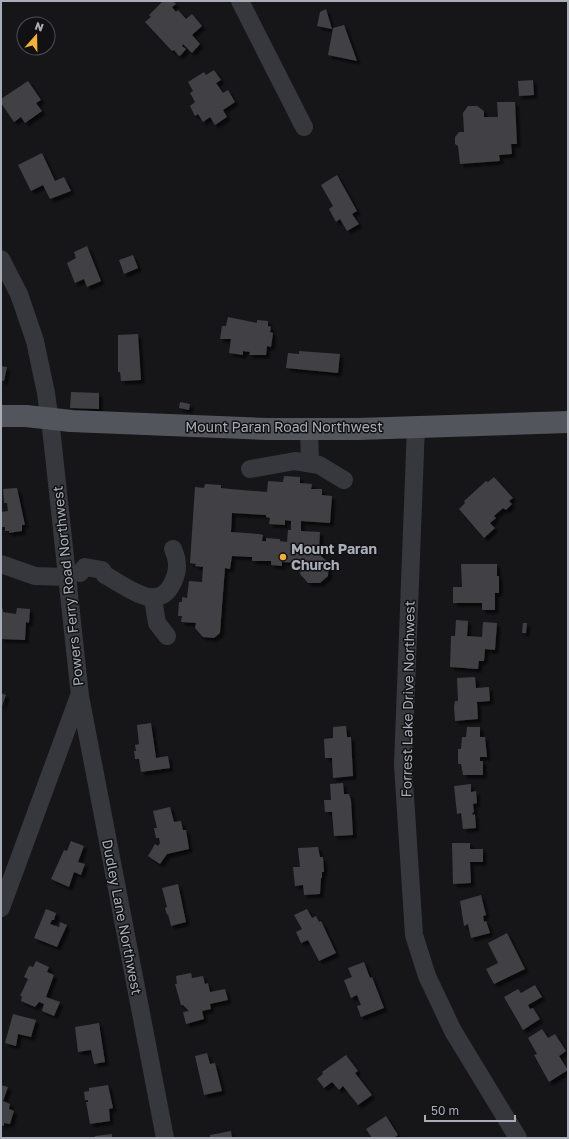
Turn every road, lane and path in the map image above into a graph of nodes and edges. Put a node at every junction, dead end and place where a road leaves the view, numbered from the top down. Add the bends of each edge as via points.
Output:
1 (240, 1) edge
2 (304, 127) dead end
3 (1, 259) edge
4 (1, 416) edge
5 (49, 419) junction
6 (568, 422) edge
7 (416, 426) junction
8 (309, 429) junction
9 (310, 463) junction
10 (250, 469) dead end
11 (344, 480) dead end
12 (173, 549) dead end
13 (1, 564) edge
14 (71, 574) junction
15 (154, 599) junction
16 (167, 636) dead end
17 (80, 696) junction
18 (1, 908) edge
19 (165, 1138) edge
20 (518, 1138) edge

1 - 2 street
3 - 5 street, Powers Ferry Road Northwest via 19,294 35,340
4 - 5 main road, Mount Paran Road Northwest
5 - 8 main road, Mount Paran Road Northwest via 176,426
5 - 14 street, Powers Ferry Road Northwest
6 - 7 main road, Mount Paran Road Northwest
7 - 8 main road, Mount Paran Road Northwest
7 - 20 street, Forrest Lake Drive Northwest via 403,765 414,935 426,976 453,1031
8 - 9 street
9 - 10 street via 295,462
9 - 11 street via 319,465
12 - 15 street via 178,567 176,576 166,593
13 - 14 street via 35,576
14 - 15 street via 85,567 102,570 104,575 143,596
14 - 17 street, Powers Ferry Road Northwest
15 - 16 street via 157,623
17 - 18 street, Powers Ferry Road Northwest
17 - 19 street, Dudley Lane Northwest

